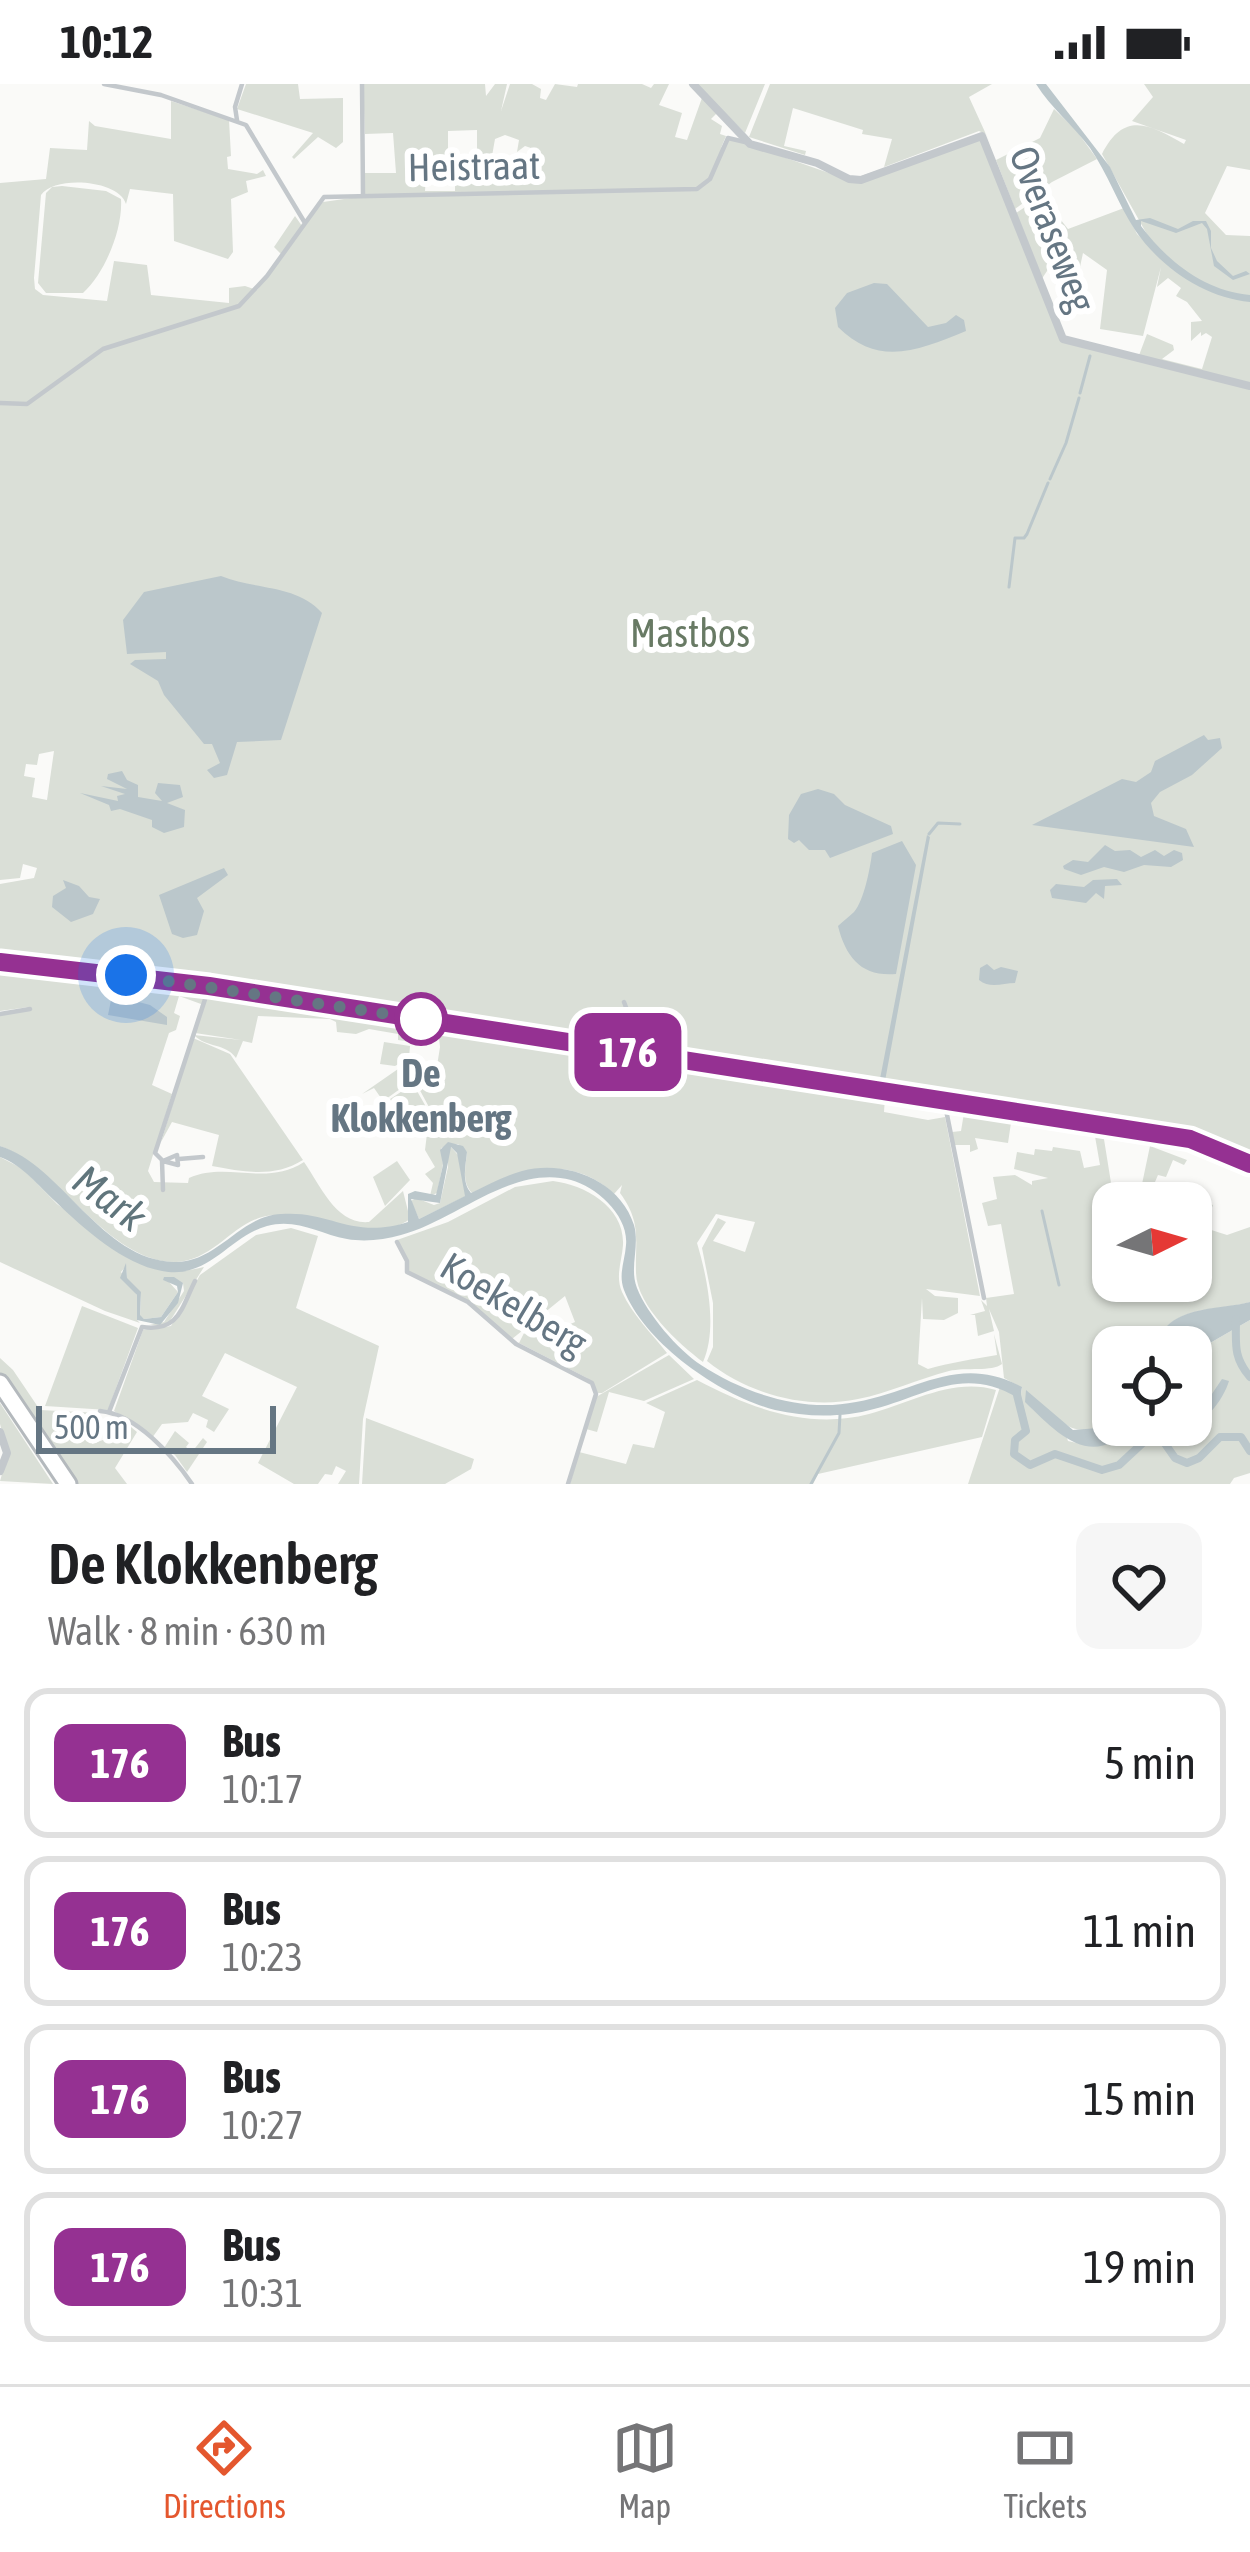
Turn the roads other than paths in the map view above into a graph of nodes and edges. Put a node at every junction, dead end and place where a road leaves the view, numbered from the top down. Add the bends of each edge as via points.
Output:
1 (104, 84) edge
2 (160, 84) edge
3 (242, 84) edge
4 (362, 84) edge
5 (693, 84) edge
6 (161, 95) junction
7 (237, 120) junction
8 (751, 144) junction
9 (363, 194) junction
10 (305, 223) junction
11 (1250, 386) edge
12 (0, 403) edge
13 (0, 962) edge
14 (209, 986) junction
15 (624, 1002) dead end
16 (30, 1009) dead end
17 (0, 1014) edge
18 (643, 1054) junction
19 (944, 1100) junction
20 (203, 1157) dead end
21 (162, 1161) junction
22 (1250, 1163) edge
23 (163, 1190) dead end
24 (397, 1242) dead end
25 (195, 1281) dead end
26 (984, 1298) dead end
27 (0, 1383) edge
28 (0, 1400) edge
29 (100, 1411) dead end
30 (110, 1412) junction
31 (0, 1432) edge
32 (0, 1472) edge
33 (57, 1484) edge
34 (68, 1484) edge
35 (192, 1484) edge
36 (568, 1484) edge

1 - 6 street
2 - 6 street
3 - 7 street
4 - 9 street
5 - 8 street, Overaseweg
6 - 7 street
7 - 10 street
8 - 9 street, Heistraat via 728,137 710,179 697,189
8 - 11 street, Overaseweg via 856,181 980,135 1064,339
9 - 10 street, Heistraat via 321,198
10 - 12 street via 238,306 111,345 34,400
13 - 14 street
14 - 18 street
14 - 21 street via 154,1153
15 - 18 street
16 - 17 street
18 - 19 street
19 - 22 street via 1190,1139
19 - 26 street
20 - 21 street
21 - 23 street
24 - 36 street, Koekelberg via 407,1272 592,1383 596,1394
25 - 30 street via 172,1323 142,1327
27 - 34 highway
28 - 33 highway
29 - 30 street
30 - 35 street via 171,1455
31 - 32 street via 7,1453

